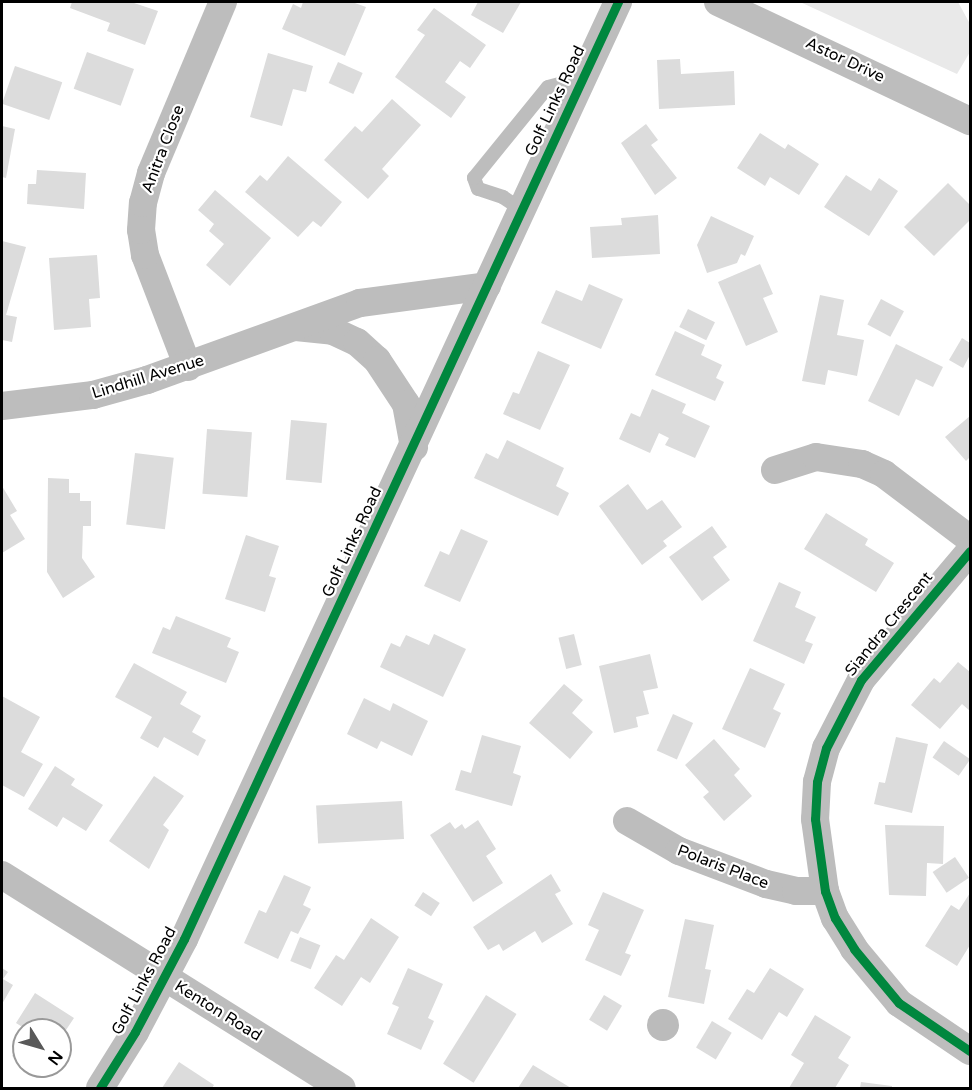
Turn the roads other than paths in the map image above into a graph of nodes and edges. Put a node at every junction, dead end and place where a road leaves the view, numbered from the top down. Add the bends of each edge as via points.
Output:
1 (223, 2) edge
2 (618, 2) edge
3 (718, 2) edge
4 (582, 78) junction
5 (970, 121) edge
6 (522, 210) junction
7 (487, 286) junction
8 (288, 326) junction
9 (189, 367) junction
10 (2, 406) edge
11 (414, 447) junction
12 (775, 470) dead end
13 (970, 539) edge
14 (970, 551) edge
15 (627, 821) dead end
16 (2, 875) edge
17 (825, 891) junction
18 (165, 978) junction
19 (970, 1051) edge
20 (100, 1089) edge
21 (342, 1089) edge

1 - 9 street, Anitra Close via 151,173 142,212 145,255
2 - 4 street, Golf Links Road
3 - 5 street, Astor Drive
4 - 6 street, Golf Links Road
4 - 6 lane, Golf Links Road via 548,87 474,178 478,189 504,197
6 - 7 street, Golf Links Road
7 - 8 street, Lindhill Avenue via 360,303
7 - 11 street, Golf Links Road
8 - 9 street, Lindhill Avenue
8 - 11 street, Lindhill Avenue via 333,331 357,342 377,360 406,404
9 - 10 street, Lindhill Avenue via 93,395
11 - 18 street, Golf Links Road
12 - 13 street via 816,458 862,464 884,474
14 - 17 street, Siandra Crescent via 861,680 826,748 815,819
15 - 17 street, Polaris Place via 679,851 766,884 796,891
16 - 18 street, Kenton Road
17 - 19 street, Siandra Crescent via 835,918 875,978 926,1024
18 - 20 street, Golf Links Road
18 - 21 street, Kenton Road

